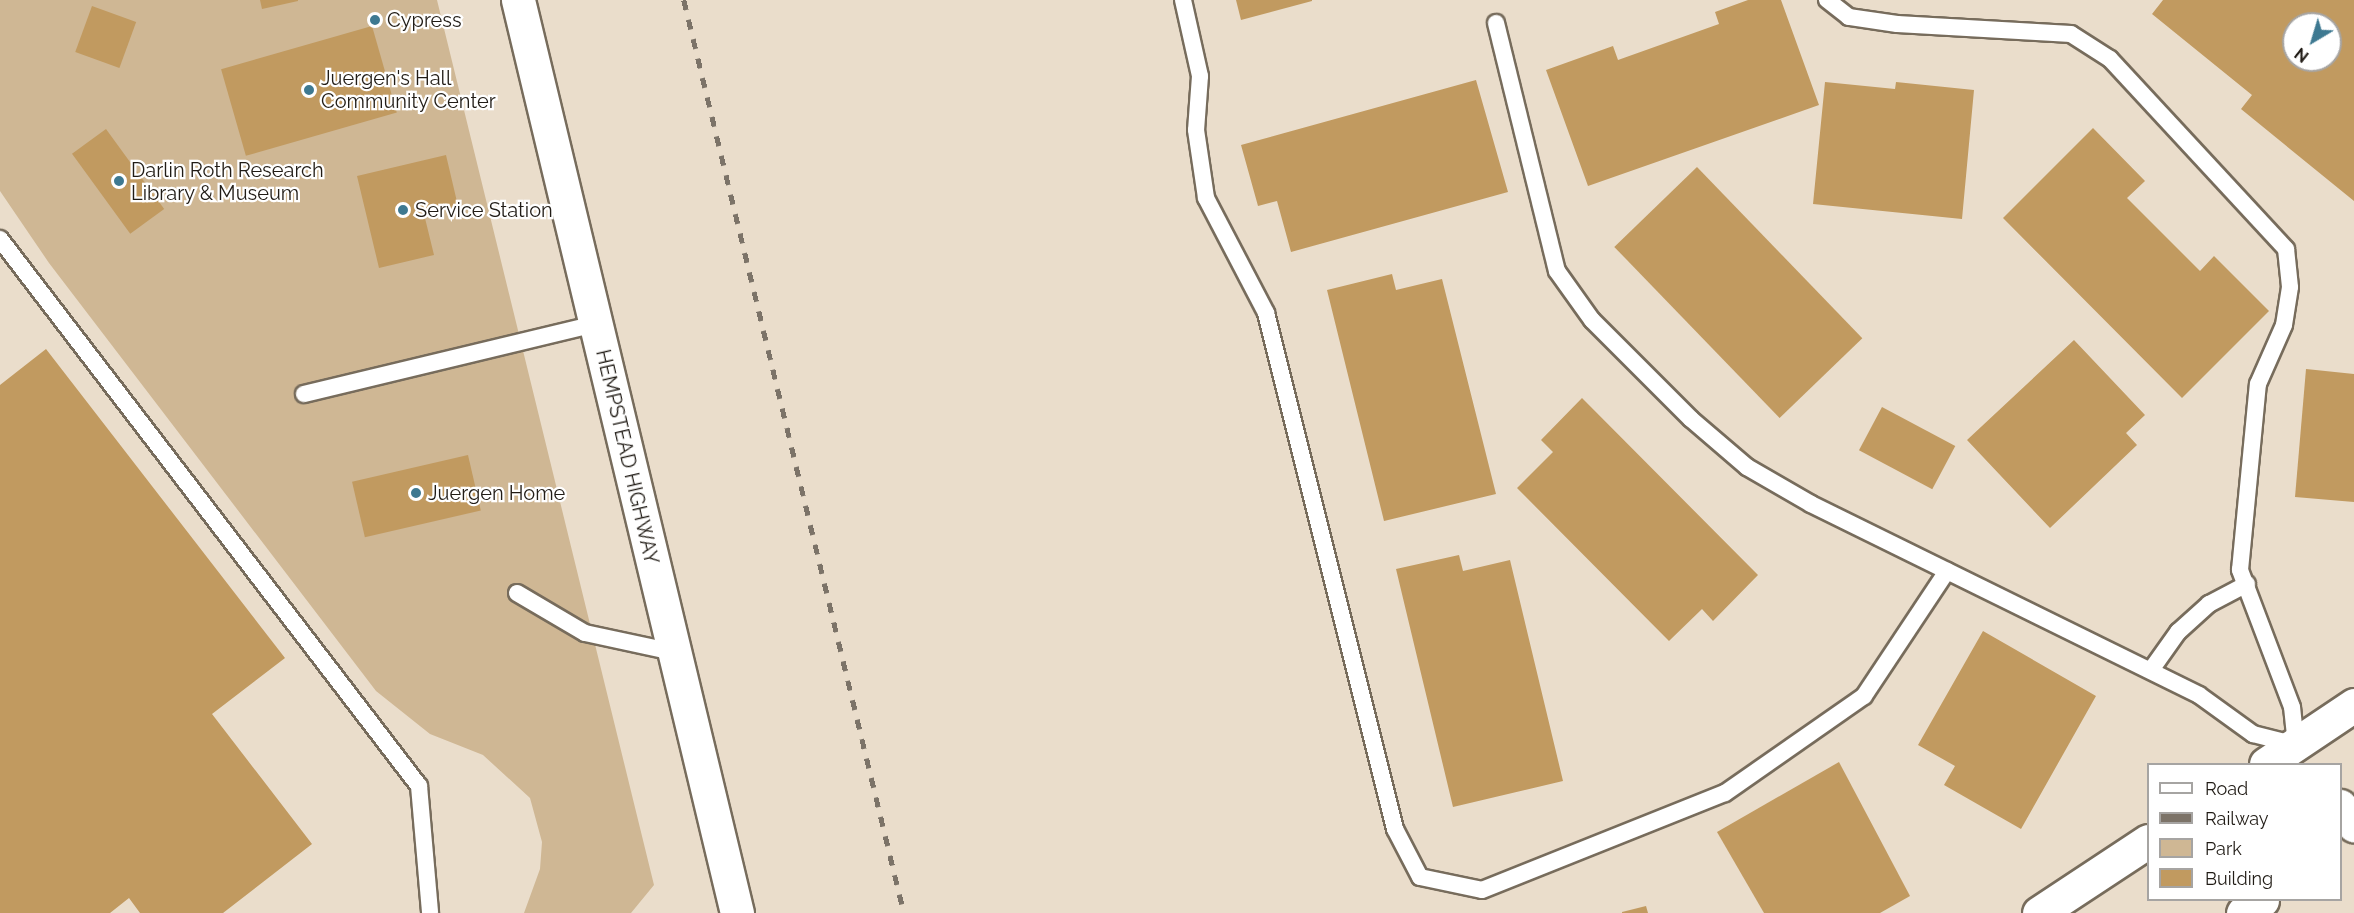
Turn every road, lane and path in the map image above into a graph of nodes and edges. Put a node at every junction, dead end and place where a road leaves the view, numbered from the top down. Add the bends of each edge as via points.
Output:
1 (518, 0) edge
2 (1183, 0) edge
3 (1827, 0) edge
4 (1496, 23) dead end
5 (0, 239) edge
6 (595, 324) junction
7 (304, 394) dead end
8 (1947, 571) junction
9 (2247, 584) junction
10 (517, 593) dead end
11 (674, 652) junction
12 (2151, 670) junction
13 (2354, 705) edge
14 (2303, 755) edge
15 (2273, 763) edge
16 (2342, 809) edge
17 (2354, 825) edge
18 (2147, 842) edge
19 (2261, 901) edge
20 (430, 913) edge
21 (737, 913) edge
22 (2039, 913) edge
23 (2243, 913) edge

1 - 6 street, HEMPSTEAD HIGHWAY
2 - 8 lane via 1200,76 1196,130 1206,198 1266,313 1395,829 1420,876 1482,890 1725,793 1864,696
3 - 9 lane via 1849,17 1897,24 2071,34 2110,59 2286,249 2290,287 2284,325 2258,384 2240,570
4 - 8 lane via 1557,271 1592,320 1691,419 1747,467
5 - 20 lane via 419,786
6 - 7 lane
6 - 11 street, HEMPSTEAD HIGHWAY
8 - 12 lane
9 - 12 lane via 2209,604 2178,632
9 - 14 lane via 2292,707
10 - 11 lane via 585,633
11 - 21 street, HEMPSTEAD HIGHWAY
12 - 14 lane via 2199,695 2253,734
13 - 14 street
14 - 15 street
16 - 17 street
18 - 22 street
19 - 23 street

